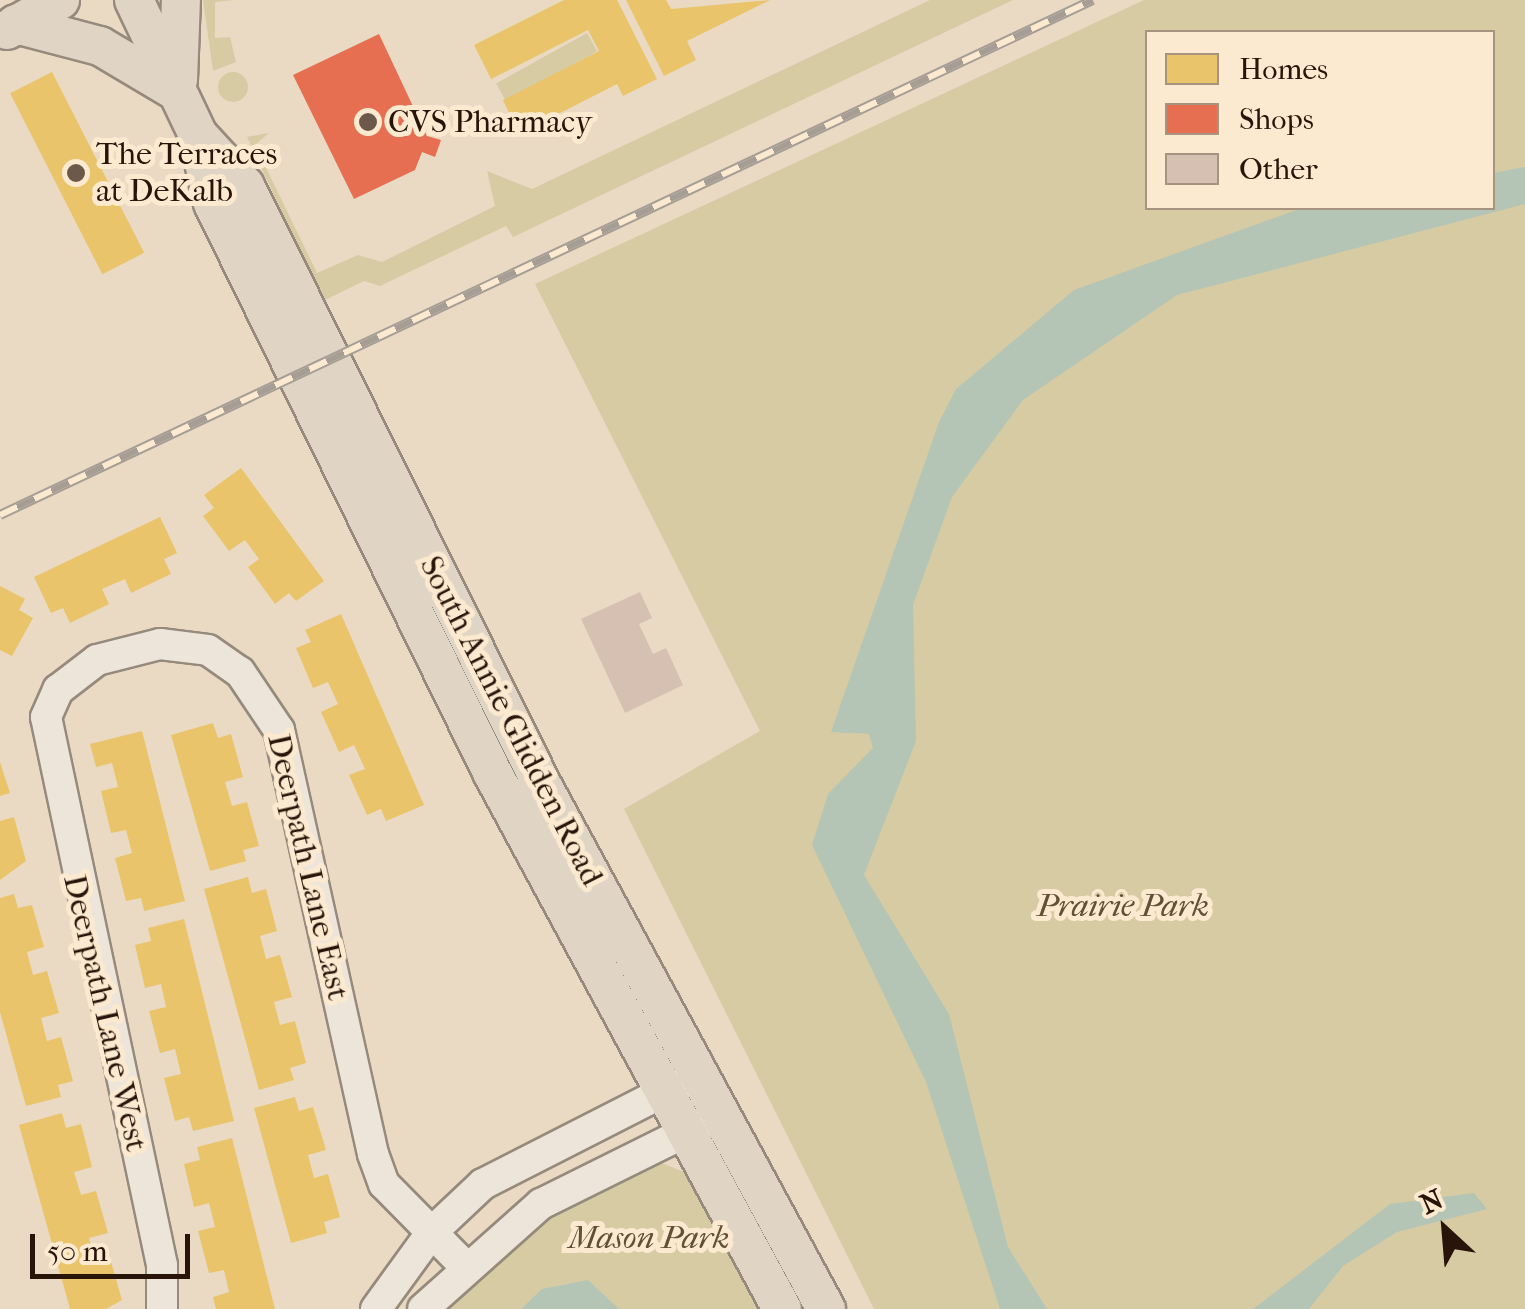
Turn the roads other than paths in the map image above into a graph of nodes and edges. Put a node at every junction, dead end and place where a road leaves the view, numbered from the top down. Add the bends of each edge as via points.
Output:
1 (60, 0) edge
2 (134, 0) edge
3 (181, 0) edge
4 (14, 19) edge
5 (178, 92) junction
6 (198, 135) junction
7 (46, 717) joint
8 (700, 1074) junction
9 (665, 1091) junction
10 (722, 1114) junction
11 (684, 1130) junction
12 (432, 1232) junction
13 (465, 1266) junction
14 (162, 1309) edge
15 (376, 1309) edge
16 (423, 1309) edge
17 (782, 1309) edge
18 (826, 1309) edge

1 - 4 main road
2 - 5 main road, South Annie Glidden Road
3 - 5 main road
4 - 5 main road via 100,46
5 - 6 main road, South Annie Glidden Road
6 - 8 main road, South Annie Glidden Road via 245,186 543,787
6 - 9 main road, South Annie Glidden Road via 222,220 492,772
7 - 12 street, Deerpath Lane East via 58,690 98,660 160,644 208,650 261,697 278,730 373,1154 384,1184
7 - 14 street, Deerpath Lane West via 162,1265
8 - 9 street
8 - 10 main road, South Annie Glidden Road
9 - 11 main road, South Annie Glidden Road
9 - 12 street via 508,1169
10 - 11 street
10 - 18 main road, South Annie Glidden Road
11 - 13 street via 559,1193
11 - 17 main road, South Annie Glidden Road
12 - 13 street, Deerpath Lane East
12 - 15 street
13 - 16 street

